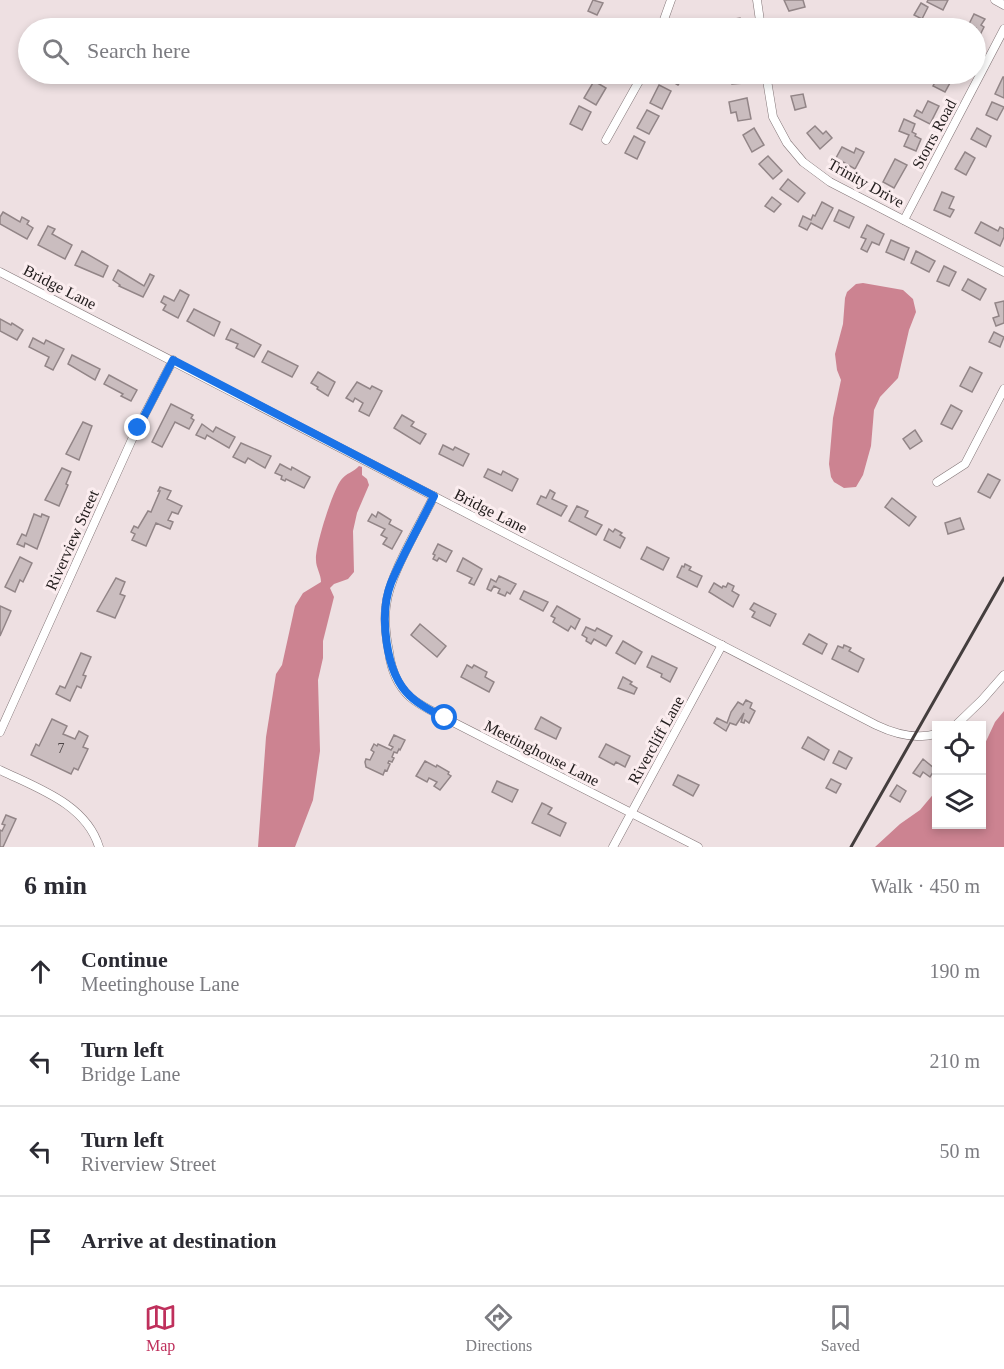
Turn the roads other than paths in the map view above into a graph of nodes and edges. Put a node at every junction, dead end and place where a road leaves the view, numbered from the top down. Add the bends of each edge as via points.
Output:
1 (671, 0) edge
2 (758, 0) edge
3 (995, 0) edge
4 (1004, 5) edge
5 (665, 18) edge
6 (760, 18) edge
7 (1004, 30) edge
8 (986, 64) edge
9 (637, 84) edge
10 (768, 84) edge
11 (976, 84) edge
12 (606, 140) dead end
13 (904, 220) junction
14 (1004, 272) edge
15 (0, 274) edge
16 (173, 360) junction
17 (1004, 389) edge
18 (937, 483) dead end
19 (434, 496) junction
20 (722, 645) junction
21 (1004, 675) edge
22 (960, 721) edge
23 (0, 732) edge
24 (932, 735) edge
25 (0, 770) edge
26 (630, 813) junction
27 (99, 847) edge
28 (613, 847) edge
29 (698, 847) edge

1 - 5 street
2 - 6 street
3 - 4 street
7 - 8 street, Storrs Road
9 - 12 street
10 - 13 street, Trinity Drive via 773,117 803,162 830,182
11 - 13 street, Storrs Road
13 - 14 street, Trinity Drive
15 - 16 street, Bridge Lane
16 - 19 street, Bridge Lane
16 - 23 street, Riverview Street via 134,435
17 - 18 street via 964,464
19 - 20 street, Bridge Lane
19 - 26 street, Meetinghouse Lane via 391,584 386,606 390,662 395,677 411,698 445,718
20 - 24 street, Bridge Lane via 893,733
20 - 26 street, Rivercliff Lane
21 - 22 street
25 - 27 street via 71,806 86,821
26 - 28 street, Rivercliff Lane
26 - 29 street, Meetinghouse Lane

